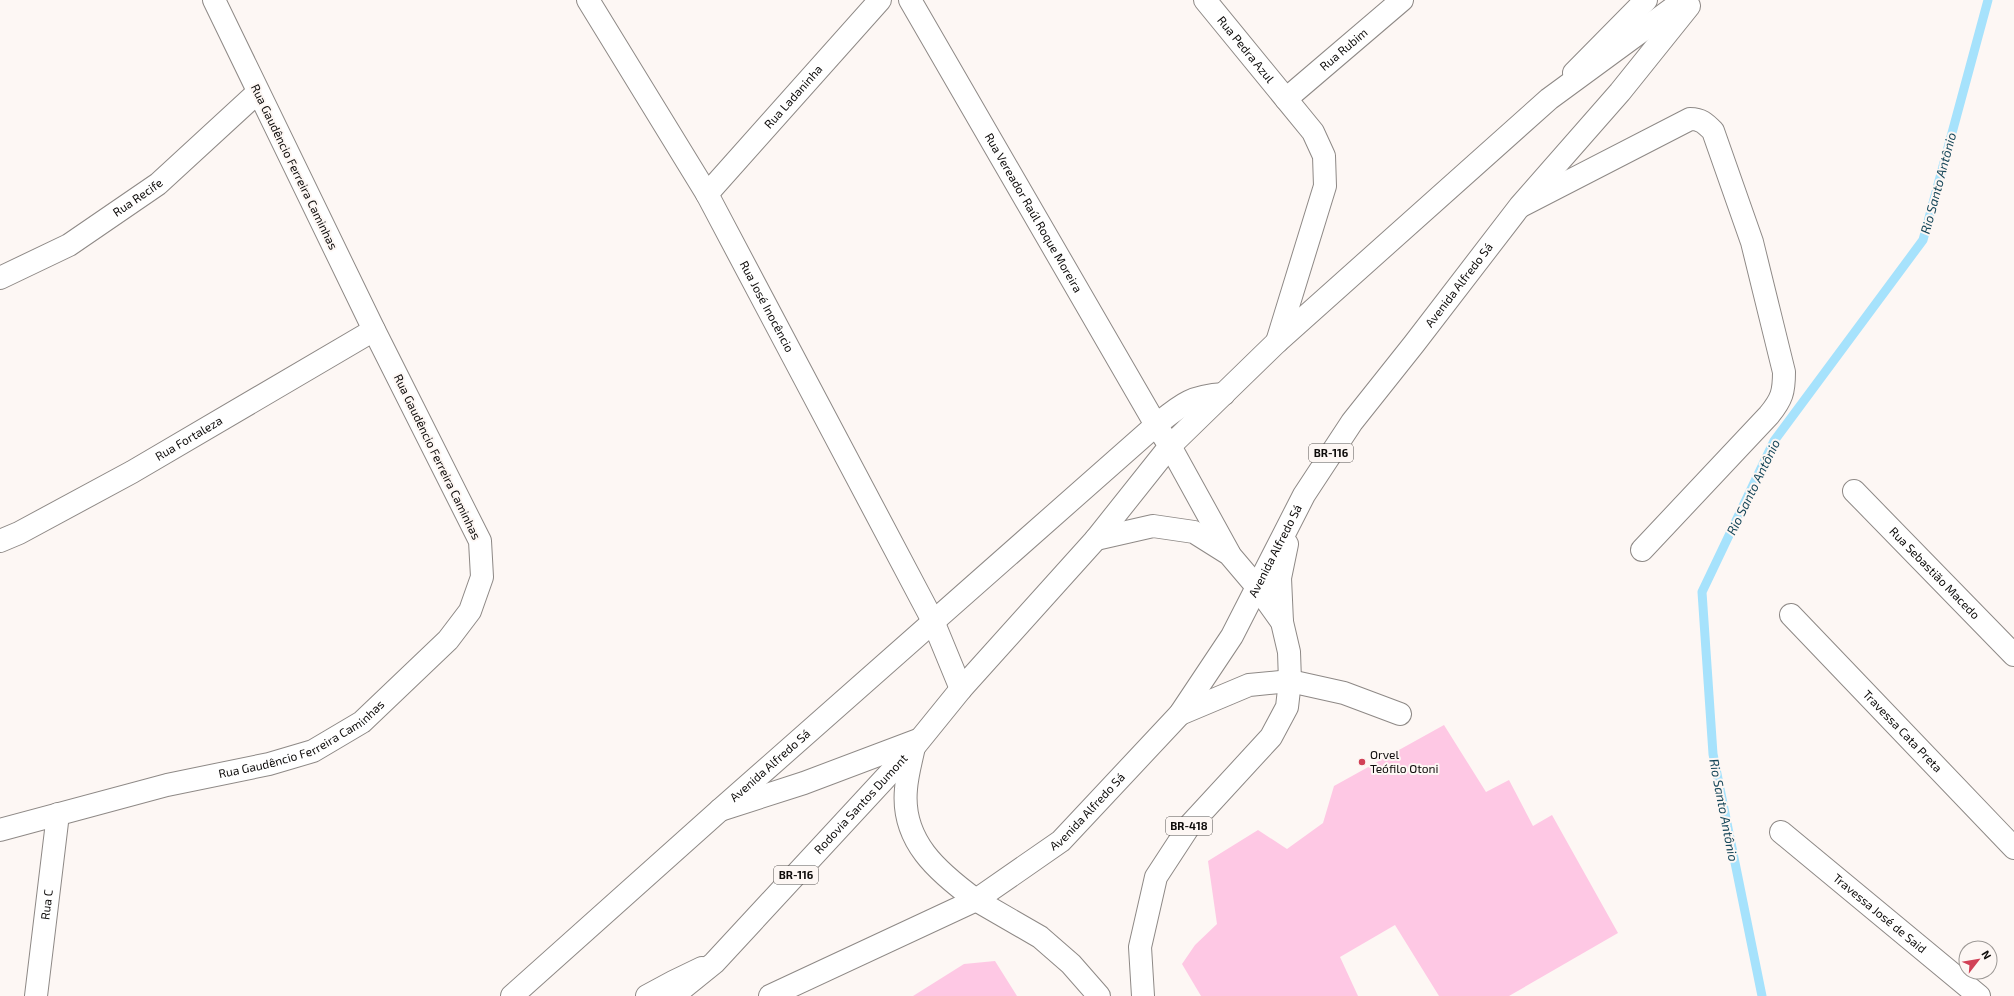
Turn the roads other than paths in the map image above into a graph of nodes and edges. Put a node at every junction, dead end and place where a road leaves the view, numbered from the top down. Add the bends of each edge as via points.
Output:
1 (214, 0) edge
2 (588, 0) edge
3 (880, 0) edge
4 (910, 0) edge
5 (1204, 0) edge
6 (1402, 0) edge
7 (1646, 0) edge
8 (1684, 0) edge
9 (1694, 0) edge
10 (258, 92) junction
11 (1286, 99) junction
12 (1548, 99) junction
13 (708, 194) junction
14 (1520, 206) junction
15 (0, 278) edge
16 (374, 330) junction
17 (1277, 342) junction
18 (1224, 394) junction
19 (1156, 425) junction
20 (1170, 446) junction
21 (1854, 492) dead end
22 (1304, 495) junction
23 (1096, 539) junction
24 (0, 541) edge
25 (1642, 550) dead end
26 (1229, 554) junction
27 (1257, 588) junction
28 (1791, 614) dead end
29 (933, 621) junction
30 (1282, 622) junction
31 (2014, 655) edge
32 (1290, 681) junction
33 (961, 689) junction
34 (1180, 714) junction
35 (1400, 714) dead end
36 (917, 743) junction
37 (720, 810) junction
38 (58, 814) junction
39 (0, 830) edge
40 (1781, 832) dead end
41 (2014, 848) edge
42 (976, 900) junction
43 (714, 963) junction
44 (36, 996) edge
45 (512, 996) edge
46 (647, 996) edge
47 (673, 996) edge
48 (770, 996) edge
49 (1099, 996) edge
50 (1143, 996) edge
51 (1979, 996) edge

1 - 10 main road, Rua Gaudêncio Ferreira Caminhas
2 - 13 main road, Rua José Inocêncio
3 - 13 main road, Rua Ladaninha
4 - 19 main road, Rua Vereador Raúl Roque Moreira
5 - 11 main road, Rua Pedra Azul
6 - 11 main road, Rua Rubim
7 - 12 main road
8 - 12 main road, BR-116
9 - 14 main road, Avenida Alfredo Sá / BR-116 via 1620,92
10 - 15 main road, Rua Recife via 158,184 69,245
10 - 16 main road, Rua Gaudêncio Ferreira Caminhas
11 - 17 main road, Rua Pedra Azul via 1314,132 1324,156 1325,186
12 - 17 main road, BR-116
13 - 29 main road, Rua José Inocêncio
14 - 22 main road, Avenida Alfredo Sá / BR-116 via 1352,422
14 - 25 main road via 1690,119 1698,119 1706,123 1712,131 1750,234 1784,372 1784,389 1780,401 1769,416
16 - 24 main road, Rua Fortaleza via 132,472
16 - 38 main road, Rua Gaudêncio Ferreira Caminhas via 480,540 482,577 470,611 448,640 362,722 313,751 269,764 167,785
17 - 18 main road, BR-116
18 - 19 main road, Avenida Alfredo Sá via 1204,395 1183,403
18 - 20 main road, BR-116
19 - 20 main road, Rua Vereador Raúl Roque Moreira
19 - 29 main road, Avenida Alfredo Sá
20 - 23 main road, BR-116
20 - 26 main road, Rua Vereador Raúl Roque Moreira
21 - 31 main road, Rua Sebastião Macedo
22 - 27 main road, Avenida Alfredo Sá / BR-116
22 - 30 main road via 1286,549 1280,578
23 - 26 main road via 1153,526 1194,532
23 - 33 main road, BR-116
26 - 27 main road
27 - 30 main road, BR-418
27 - 34 main road, Avenida Alfredo Sá / BR-116 via 1232,636
28 - 41 main road, Travessa Cata Preta
29 - 33 main road, Rua José Inocêncio
29 - 37 main road, Avenida Alfredo Sá
30 - 32 main road, BR-418 via 1289,652
32 - 34 main road via 1250,685
32 - 35 main road via 1344,693
32 - 50 main road, BR-418 via 1286,707 1271,737 1190,825 1156,877 1140,947
33 - 36 main road, BR-116
34 - 42 main road, Avenida Alfredo Sá / BR-116 via 1061,841
36 - 37 main road
36 - 42 main road via 906,790 908,821 923,854 948,880
36 - 43 main road, Rodovia Santos Dumont / BR-116
37 - 45 main road, Avenida Alfredo Sá
38 - 39 main road, Rua Gaudêncio Ferreira Caminhas
38 - 44 main road, Rua C
40 - 51 main road, Travessa José de Said
42 - 48 main road, Avenida Alfredo Sá / BR-116
42 - 49 main road via 1040,938 1071,964
43 - 46 main road
43 - 47 main road, Rodovia Santos Dumont / BR-116

